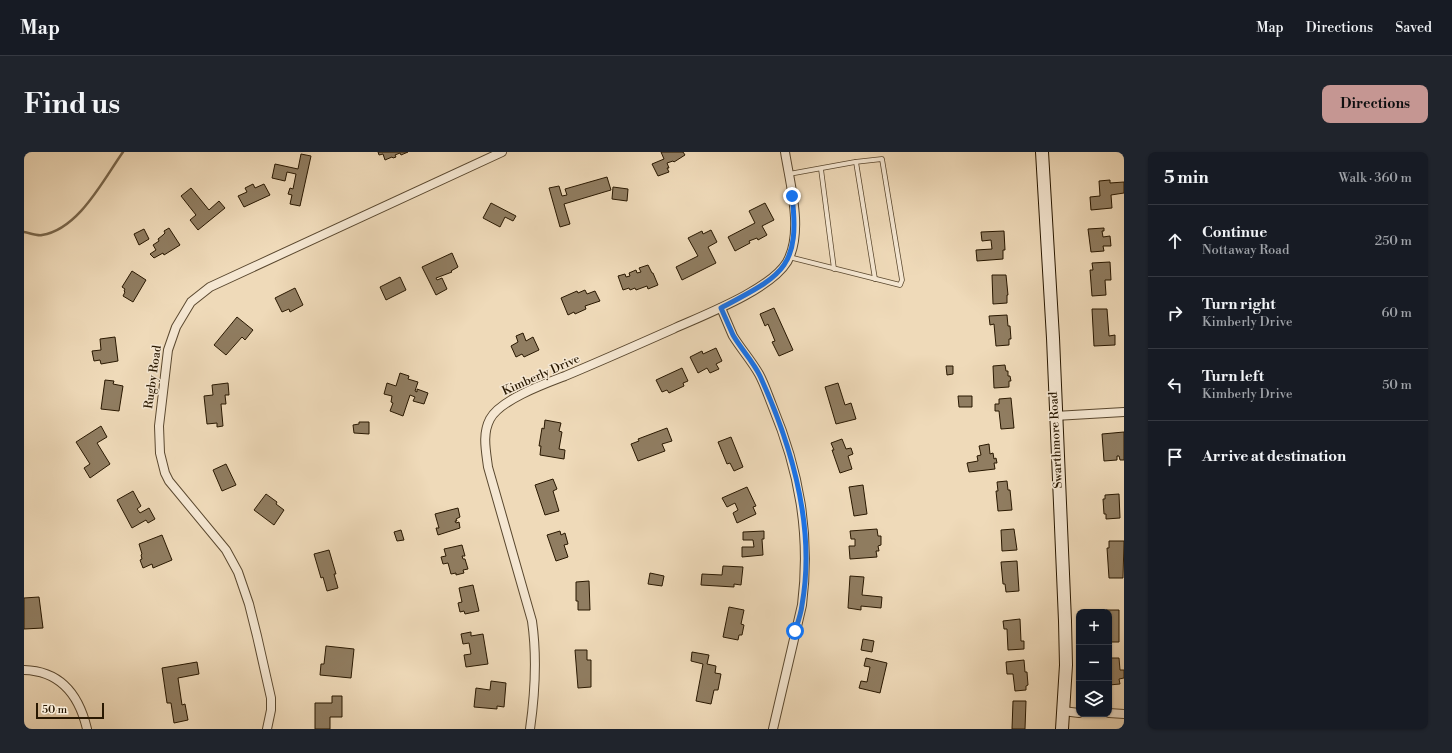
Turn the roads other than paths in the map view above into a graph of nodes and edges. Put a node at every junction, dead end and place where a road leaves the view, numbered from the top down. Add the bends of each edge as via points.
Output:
1 (502, 152) edge
2 (785, 152) edge
3 (1042, 152) edge
4 (856, 162) junction
5 (821, 168) junction
6 (788, 174) junction
7 (789, 257) junction
8 (834, 269) junction
9 (875, 279) junction
10 (721, 308) junction
11 (1124, 412) edge
12 (1055, 416) junction
13 (24, 670) edge
14 (1063, 711) junction
15 (1076, 712) edge
16 (1112, 713) edge
17 (1124, 714) edge
18 (87, 729) edge
19 (267, 729) edge
20 (530, 729) edge
21 (773, 729) edge
22 (1062, 729) edge

1 - 19 street, Rugby Road via 210,287 191,302 176,327 164,371 158,438 162,463 170,481 226,550 238,572 249,604 271,698
2 - 6 street, Kimberly Drive
3 - 12 street, Swarthmore Road
4 - 5 lane
4 - 9 lane
4 - 9 lane via 882,159 902,280 900,285
5 - 6 lane
5 - 8 lane
6 - 7 street, Kimberly Drive via 795,217
7 - 8 lane
7 - 10 street, Kimberly Drive via 778,273 759,288
8 - 9 lane
10 - 20 street, Kimberly Drive via 505,403 489,420 485,445 488,467 532,621 535,642
10 - 21 street via 733,335 759,374 780,425 794,470 805,536 802,605
11 - 12 street
12 - 14 street, Swarthmore Road via 1065,621
13 - 18 street via 44,673 66,685 81,709
14 - 15 street
14 - 22 street, Swarthmore Road
16 - 17 street

